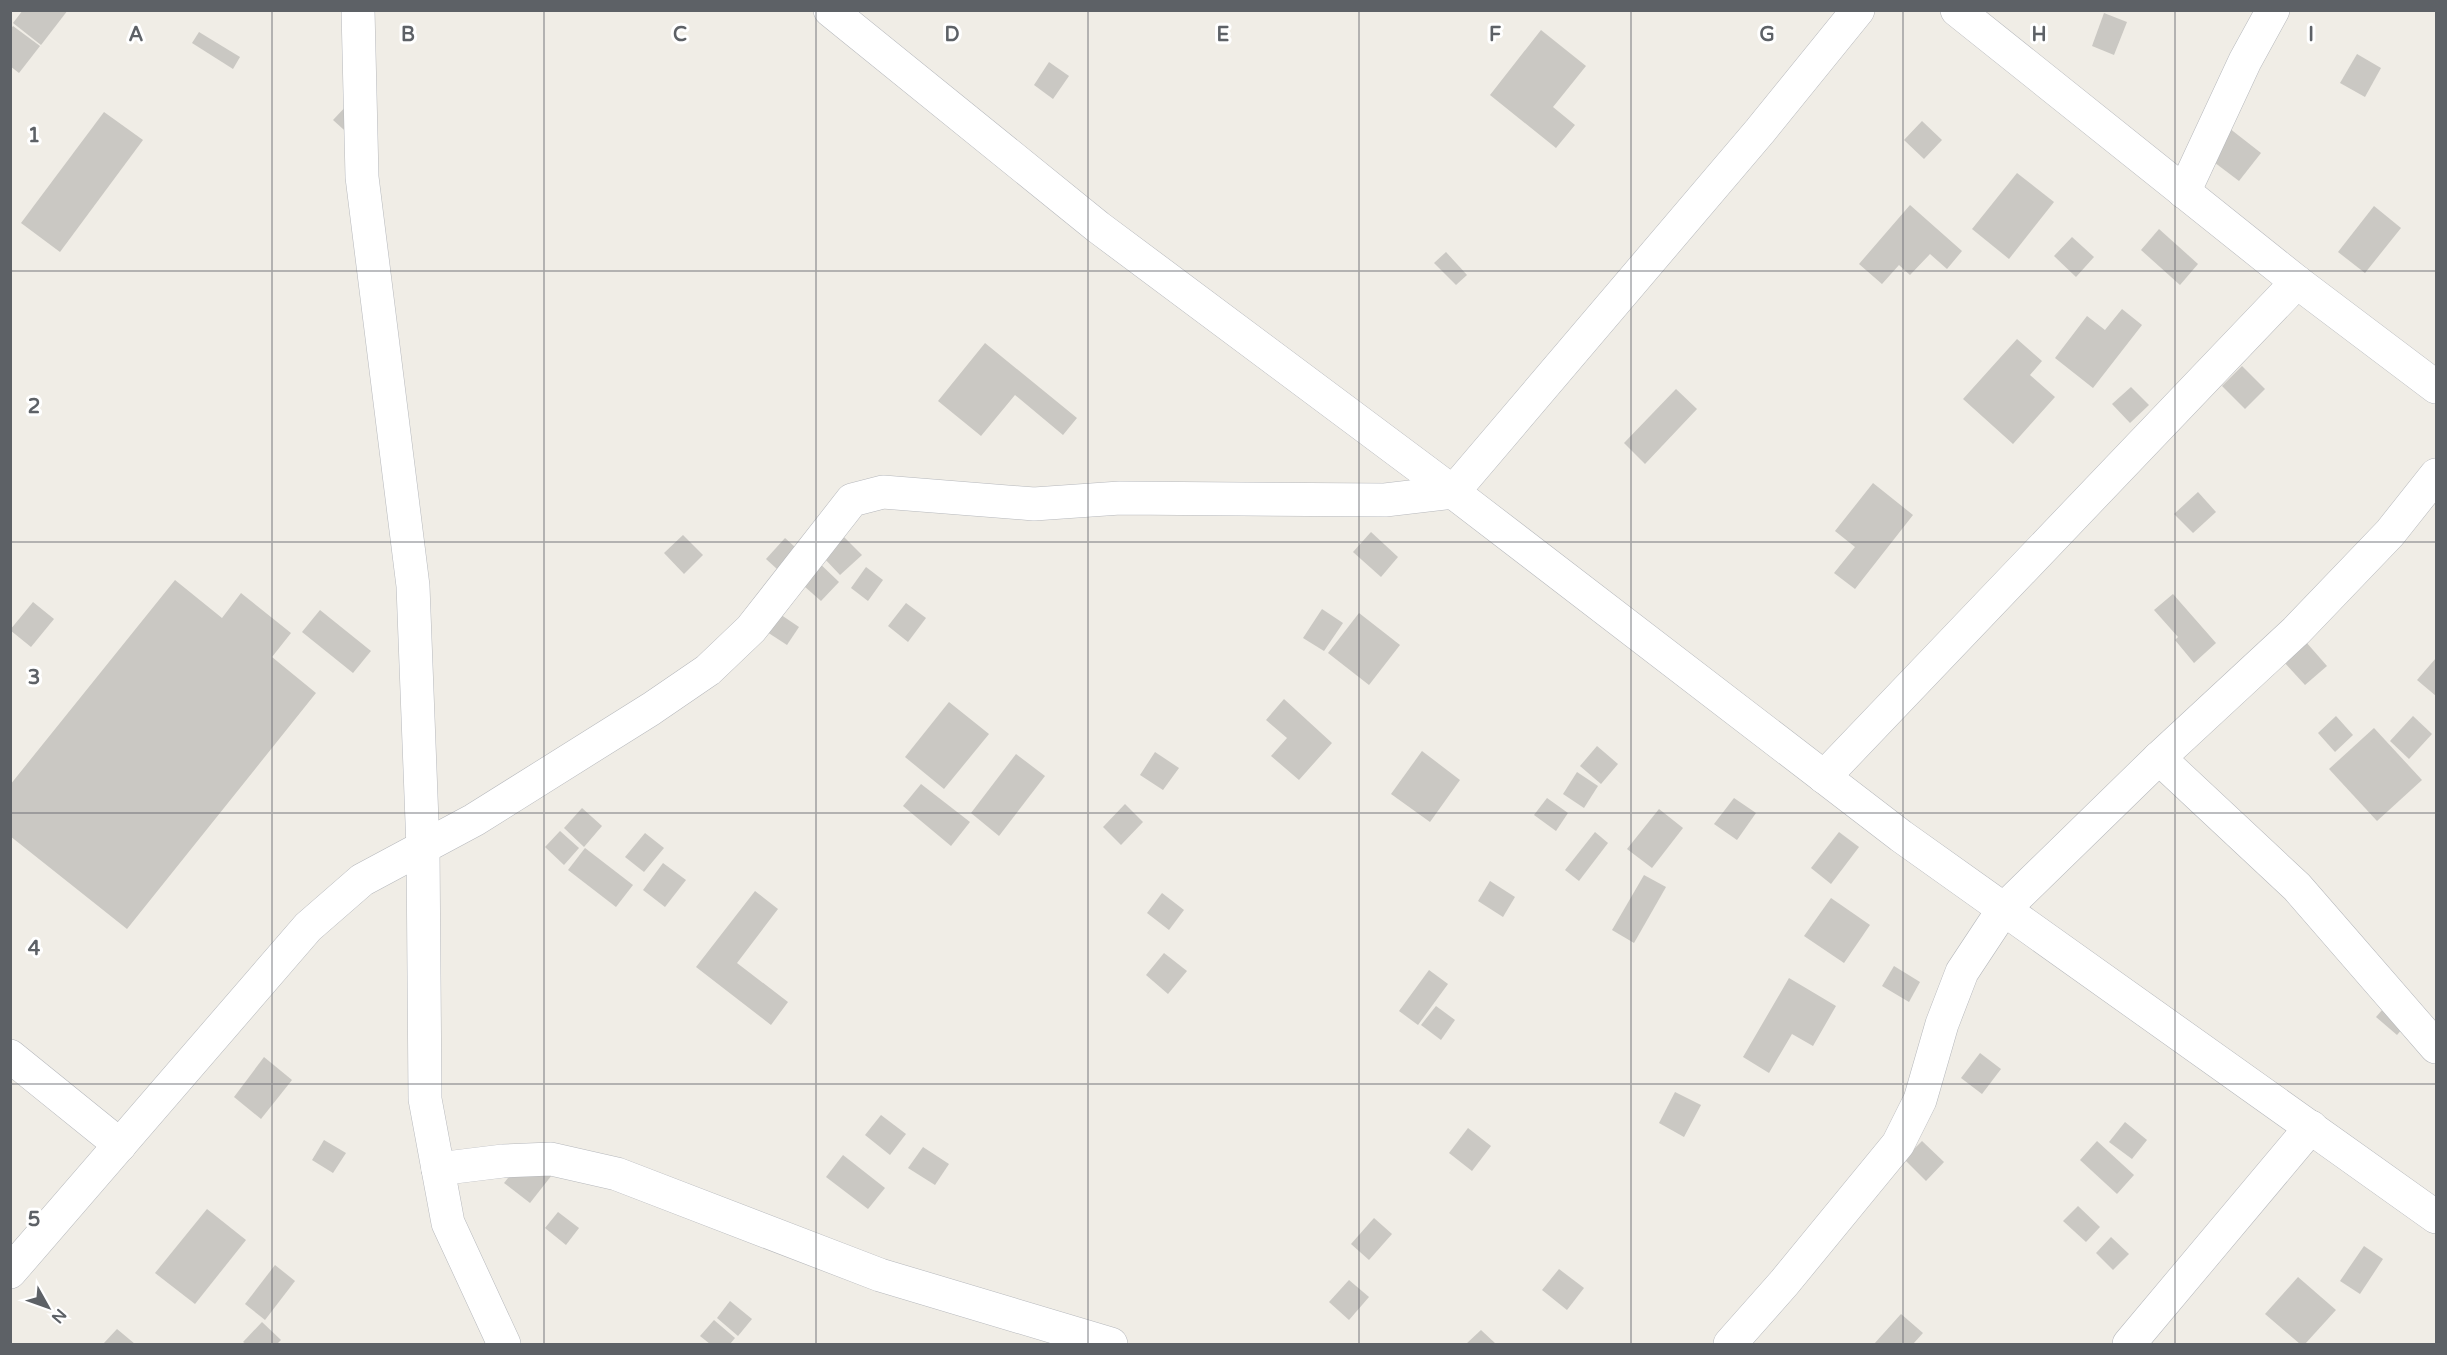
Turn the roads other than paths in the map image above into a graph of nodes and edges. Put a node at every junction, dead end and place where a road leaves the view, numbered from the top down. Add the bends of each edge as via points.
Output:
1 (358, 10) edge
2 (830, 10) edge
3 (1858, 10) edge
4 (1957, 10) edge
5 (2273, 10) edge
6 (2184, 192) junction
7 (2297, 282) junction
8 (2433, 377) edge
9 (2436, 475) edge
10 (1453, 492) junction
11 (2159, 758) junction
12 (1824, 777) junction
13 (423, 848) junction
14 (2003, 910) junction
15 (2436, 1047) edge
16 (10, 1056) edge
17 (2311, 1127) junction
18 (120, 1145) junction
19 (438, 1169) junction
20 (2436, 1217) edge
21 (10, 1272) edge
22 (504, 1344) edge
23 (1111, 1344) edge
24 (1730, 1344) edge
25 (2130, 1344) edge

1 - 13 street via 362,177 413,585
2 - 10 street via 1098,227
3 - 10 street
4 - 6 street
5 - 6 street
6 - 7 street
7 - 8 street
7 - 12 street
9 - 11 street via 2390,533 2296,631
10 - 12 street
10 - 13 street via 1385,500 1120,498 1034,504 883,492 852,500 751,629 708,670 484,814
11 - 14 street
11 - 15 street via 2297,887
12 - 14 street
13 - 18 street via 362,880 308,927
13 - 19 street via 425,1099
14 - 17 street
14 - 24 street via 1962,972 1920,1100 1898,1144
16 - 18 street
17 - 20 street
17 - 25 street
18 - 21 street
19 - 22 street via 448,1223
19 - 23 street via 551,1159 617,1174 880,1275

